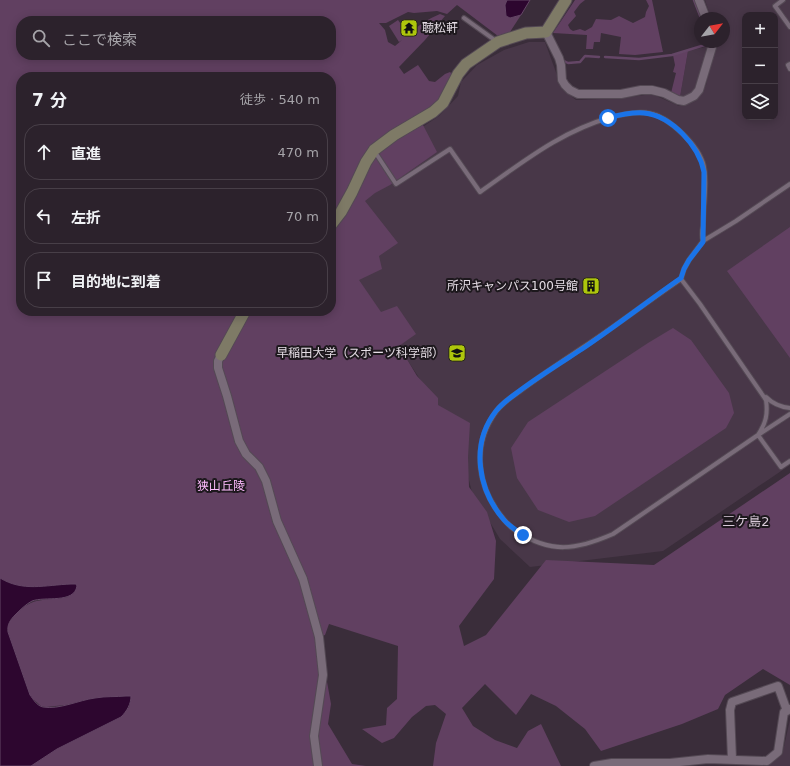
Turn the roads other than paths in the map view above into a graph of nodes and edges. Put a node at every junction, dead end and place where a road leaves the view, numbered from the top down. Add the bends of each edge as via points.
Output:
1 (566, 0) edge
2 (699, 0) edge
3 (783, 0) edge
4 (704, 12) edge
5 (464, 18) dead end
6 (790, 27) edge
7 (546, 32) junction
8 (498, 42) junction
9 (712, 48) edge
10 (790, 64) edge
11 (790, 69) edge
12 (374, 150) junction
13 (790, 184) edge
14 (336, 218) edge
15 (703, 242) junction
16 (681, 278) junction
17 (242, 316) edge
18 (221, 355) joint
19 (762, 394) junction
20 (790, 408) edge
21 (790, 414) edge
22 (758, 435) junction
23 (790, 461) edge
24 (789, 710) edge
25 (732, 759) junction
26 (318, 766) edge
27 (594, 766) edge

1 - 7 street
2 - 4 street
3 - 6 lane via 775,6
5 - 8 lane
7 - 8 street via 526,33
7 - 9 street via 561,64 562,80 570,90 578,94 621,94 652,90 684,101 694,96 698,90
8 - 12 street via 466,64 443,103 433,112
10 - 11 lane
12 - 14 street
12 - 15 lane via 396,184 450,149 480,192 546,146 575,130 622,114 653,115 662,118 687,138 703,163
13 - 15 lane
15 - 16 lane via 689,260
16 - 19 lane
16 - 22 lane via 503,404 490,421 479,456 486,490 504,520 523,535 545,545 576,547 613,534
17 - 18 street
18 - 26 street via 218,368 239,441 246,454 259,467 266,481 277,521 303,579 319,637 323,675 314,736
19 - 20 lane via 772,403
19 - 22 lane via 766,400 767,416
21 - 22 lane
22 - 23 lane via 781,467
24 - 25 street via 784,712 778,752 767,761
24 - 25 street via 778,686 732,702
25 - 27 street via 612,763

